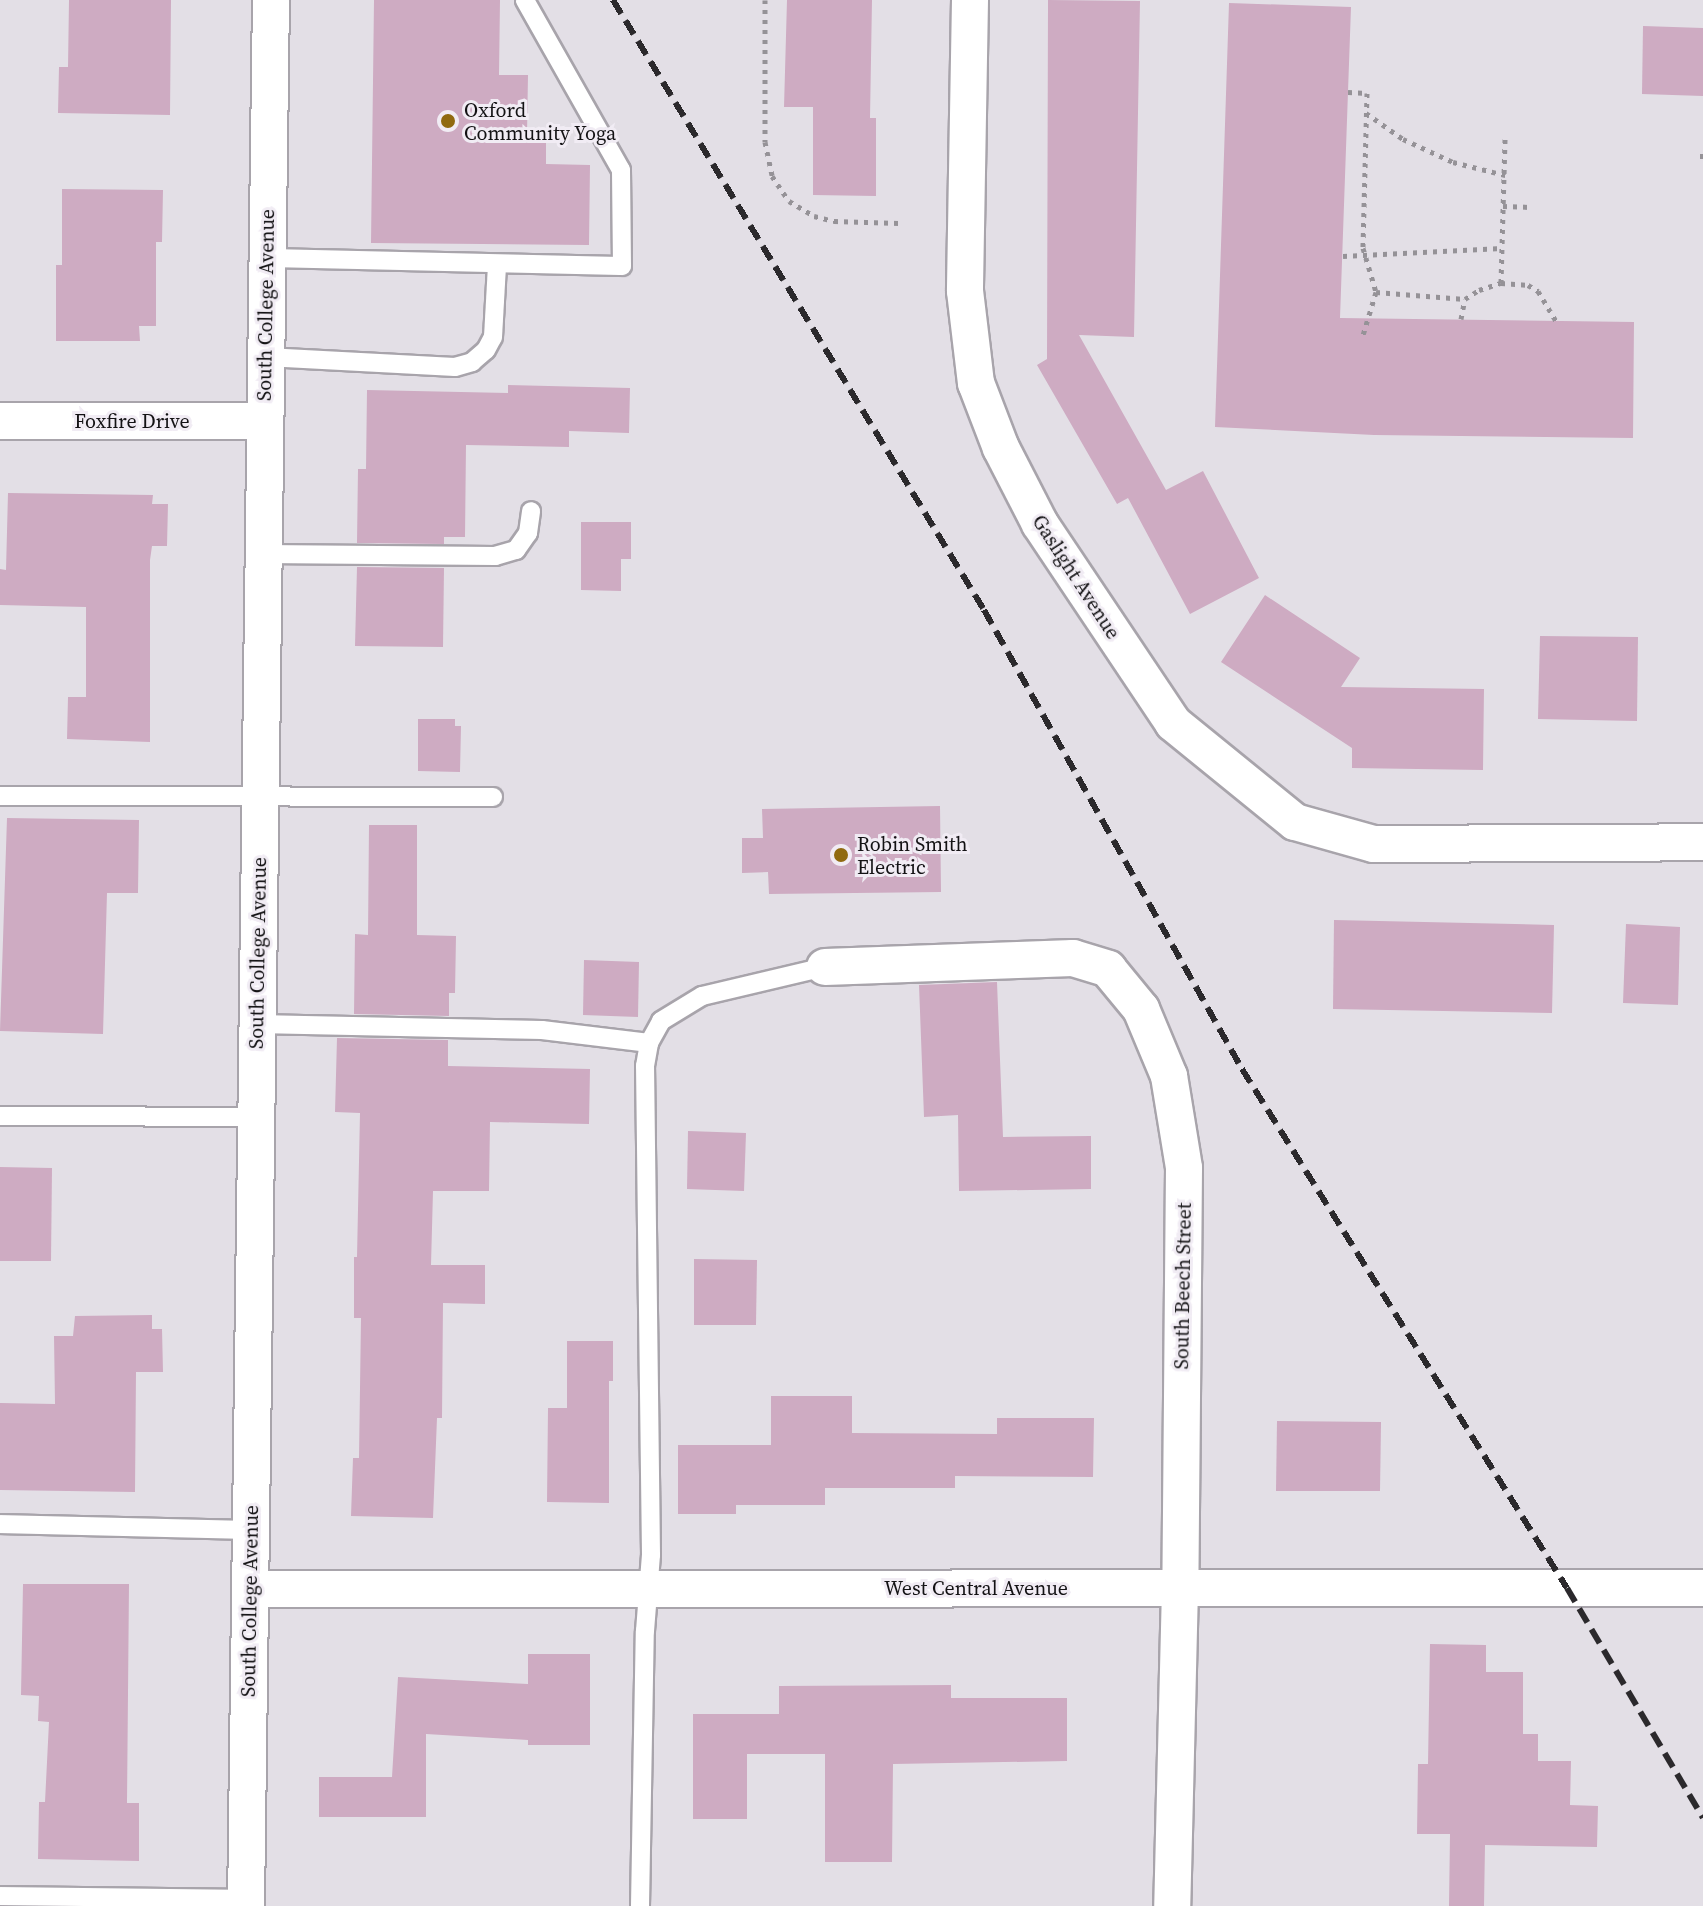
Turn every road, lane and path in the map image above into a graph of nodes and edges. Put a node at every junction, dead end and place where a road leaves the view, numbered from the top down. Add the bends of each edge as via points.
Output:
1 (271, 0) edge
2 (525, 0) edge
3 (765, 0) edge
4 (970, 0) edge
5 (1348, 92) dead end
6 (1366, 113) junction
7 (1505, 139) dead end
8 (1505, 175) junction
9 (1503, 206) junction
10 (1530, 207) dead end
11 (899, 223) dead end
12 (1502, 248) junction
13 (1343, 256) dead end
14 (1365, 257) junction
15 (268, 258) junction
16 (497, 266) junction
17 (1501, 283) junction
18 (1376, 292) junction
19 (1465, 299) junction
20 (1461, 319) dead end
21 (1556, 321) dead end
22 (1363, 335) dead end
23 (266, 357) junction
24 (0, 421) edge
25 (264, 421) junction
26 (531, 511) dead end
27 (263, 554) junction
28 (0, 796) edge
29 (260, 796) junction
30 (493, 797) dead end
31 (1703, 842) edge
32 (825, 967) joint
33 (257, 1024) junction
34 (649, 1043) junction
35 (0, 1116) edge
36 (256, 1117) junction
37 (0, 1524) edge
38 (251, 1530) junction
39 (649, 1588) junction
40 (1180, 1588) junction
41 (1703, 1588) edge
42 (250, 1589) junction
43 (0, 1896) edge
44 (246, 1903) edge
45 (640, 1906) edge
46 (1172, 1906) edge

1 - 15 street, South College Avenue
2 - 16 lane via 621,170 622,266
3 - 11 path via 765,142 772,176 789,201 814,216
4 - 31 street, Gaslight Avenue via 965,291 976,383 1001,448 1040,524 1173,723 1295,822 1374,844
5 - 6 path via 1367,93
6 - 8 path via 1403,139 1453,162
6 - 14 path
7 - 8 path
8 - 9 path
9 - 10 path
9 - 12 path
12 - 14 path
12 - 17 path
13 - 14 path
14 - 18 path
15 - 16 lane
15 - 23 street, South College Avenue
16 - 23 lane via 493,337 472,362 455,367
17 - 19 path
17 - 21 path via 1538,291
18 - 19 path
18 - 22 path
19 - 20 path
23 - 25 street, South College Avenue
24 - 25 street, Foxfire Drive
25 - 27 street, South College Avenue
26 - 27 lane via 528,533 516,550 495,556
27 - 29 street, South College Avenue
28 - 29 lane
29 - 30 lane
29 - 33 street, South College Avenue
32 - 34 lane via 702,996 661,1021
32 - 40 street, South Beech Street via 1073,958 1108,969 1141,1009 1169,1076 1184,1168
33 - 34 lane via 542,1030
33 - 36 street, South College Avenue
34 - 39 lane
35 - 36 lane
36 - 38 street, South College Avenue
37 - 38 lane
38 - 42 street, South College Avenue
39 - 40 street, West Central Avenue
39 - 42 street, West Central Avenue
39 - 45 lane
40 - 41 street, West Central Avenue
40 - 46 street, South Beech Street
42 - 44 street, South College Avenue
43 - 44 lane

